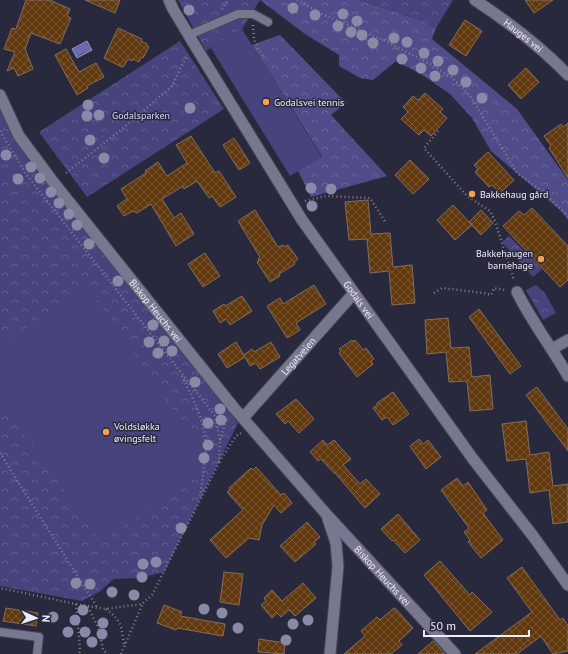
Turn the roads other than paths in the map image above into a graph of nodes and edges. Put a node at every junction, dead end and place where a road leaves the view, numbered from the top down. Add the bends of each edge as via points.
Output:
1 (169, 0) edge
2 (475, 0) edge
3 (268, 22) dead end
4 (191, 39) junction
5 (568, 75) edge
6 (0, 95) edge
7 (518, 292) road end
8 (354, 293) junction
9 (568, 340) edge
10 (552, 348) junction
11 (568, 376) edge
12 (243, 418) junction
13 (327, 514) junction
14 (568, 585) edge
15 (0, 632) edge
16 (37, 654) edge
17 (330, 654) edge
18 (455, 654) edge

1 - 4 street, Godals vei
2 - 5 street, Hauges vei via 541,48
3 - 4 lane via 253,14 238,14 212,24
4 - 8 street, Godals vei via 302,220
6 - 12 street, Biskop Heuchs vei via 19,136 36,160
7 - 10 street
8 - 12 street, Legatveien
8 - 14 street, Godals vei via 473,459
9 - 10 street
10 - 11 street
12 - 13 street, Biskop Heuchs vei
13 - 17 street, Biskop Heuchs vei via 336,543 338,566
13 - 18 street, Biskop Heuchs vei
15 - 16 lane via 39,637

